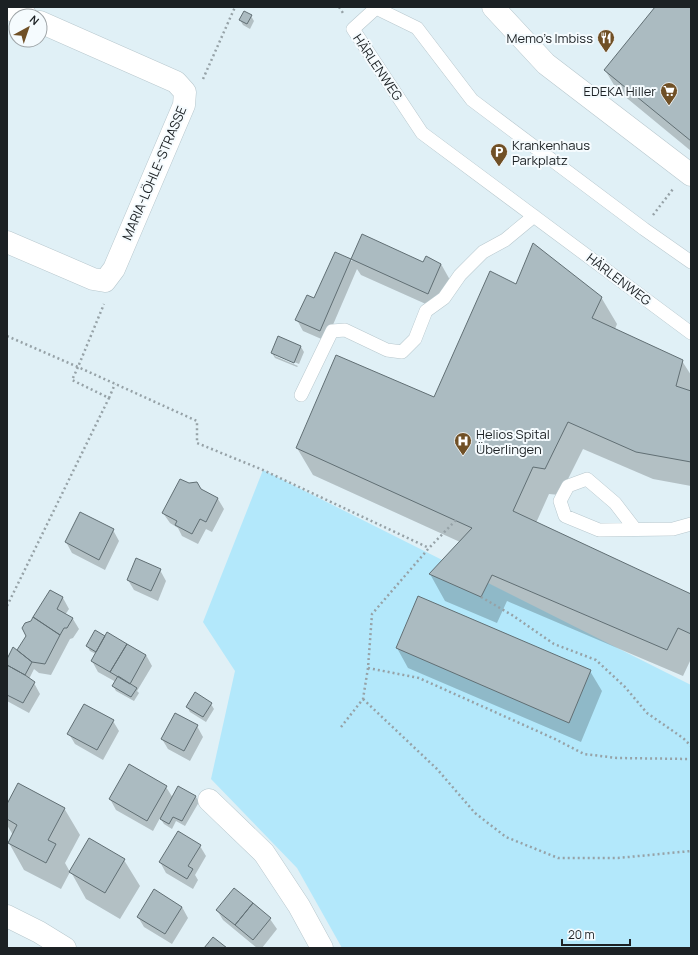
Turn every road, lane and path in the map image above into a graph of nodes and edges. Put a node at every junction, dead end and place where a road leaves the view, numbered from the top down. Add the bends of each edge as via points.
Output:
1 (235, 7) edge
2 (493, 7) edge
3 (48, 26) edge
4 (185, 92) junction
5 (691, 175) edge
6 (670, 192) dead end
7 (534, 216) junction
8 (644, 229) junction
9 (7, 242) edge
10 (691, 262) edge
11 (105, 280) junction
12 (691, 333) edge
13 (7, 336) edge
14 (78, 367) junction
15 (116, 383) junction
16 (301, 395) dead end
17 (109, 398) junction
18 (456, 520) dead end
19 (691, 524) edge
20 (635, 530) junction
21 (429, 548) junction
22 (481, 597) dead end
23 (7, 606) edge
24 (368, 668) junction
25 (363, 699) junction
26 (341, 727) dead end
27 (691, 746) edge
28 (691, 759) edge
29 (210, 800) dead end
30 (691, 851) edge
31 (7, 916) edge
32 (65, 948) edge
33 (322, 948) edge

1 - 4 path via 202,81
2 - 5 street via 546,64
3 - 4 street, MARIA-LÖHLE-STRASSE via 176,82
4 - 11 street, MARIA-LÖHLE-STRASSE via 184,105 114,269
6 - 8 path
7 - 8 lane, HÄRLENWEG via 422,133 353,29 376,8 417,28 472,100
7 - 12 lane, HÄRLENWEG
7 - 16 lane via 505,240 483,252 460,275 444,298 426,311 415,339 402,352 387,350 345,330 332,332
8 - 10 lane, HÄRLENWEG
9 - 11 street via 93,279
11 - 14 path via 107,297
13 - 14 path
14 - 15 path
14 - 17 path via 72,380
15 - 17 path
15 - 21 path via 197,420 197,443 263,470
17 - 23 path
18 - 21 path
19 - 20 lane via 673,529
20 - 20 lane via 599,530 565,516 560,501 568,486 587,480 615,503
21 - 24 path via 372,614
22 - 27 path via 554,644 596,660 625,687 647,713
24 - 25 path
24 - 28 path via 419,678 584,754 617,758
25 - 26 path
25 - 30 path via 437,769 475,813 506,837 558,858 618,858
29 - 33 street via 264,853 299,906
31 - 32 street

